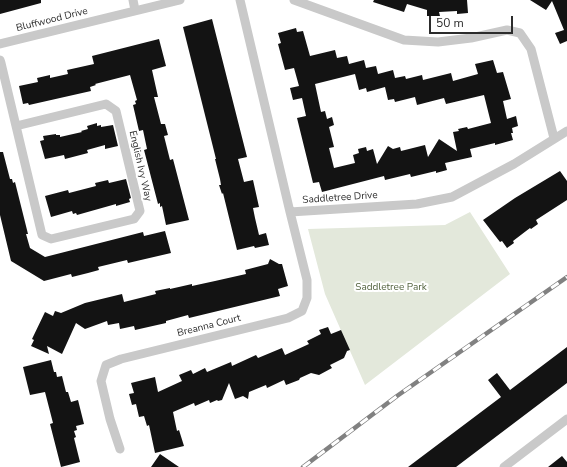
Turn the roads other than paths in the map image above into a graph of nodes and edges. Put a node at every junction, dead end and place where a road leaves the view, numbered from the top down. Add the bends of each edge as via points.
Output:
1 (133, 0) edge
2 (180, 0) edge
3 (240, 0) edge
4 (294, 0) edge
5 (135, 10) junction
6 (0, 44) edge
7 (0, 60) edge
8 (16, 126) junction
9 (567, 131) edge
10 (554, 138) junction
11 (290, 212) junction
12 (567, 419) edge
13 (120, 449) dead end
14 (504, 467) edge

1 - 5 street
2 - 5 street, Bluffwood Drive
3 - 11 street, Saddletree Drive
4 - 10 street via 404,40 438,42 507,30 520,34 531,49
5 - 6 street, Bluffwood Drive
7 - 8 street, English Ivy Way
8 - 8 street, English Ivy Way via 42,234 51,239 58,238 134,219 140,211 116,111 106,104
9 - 10 street, Saddletree Drive
10 - 11 street, Saddletree Drive via 514,164 452,197 417,204
11 - 13 street, Breanna Court via 308,280 308,298 302,310 288,318 121,359 106,365 101,381
12 - 14 street

